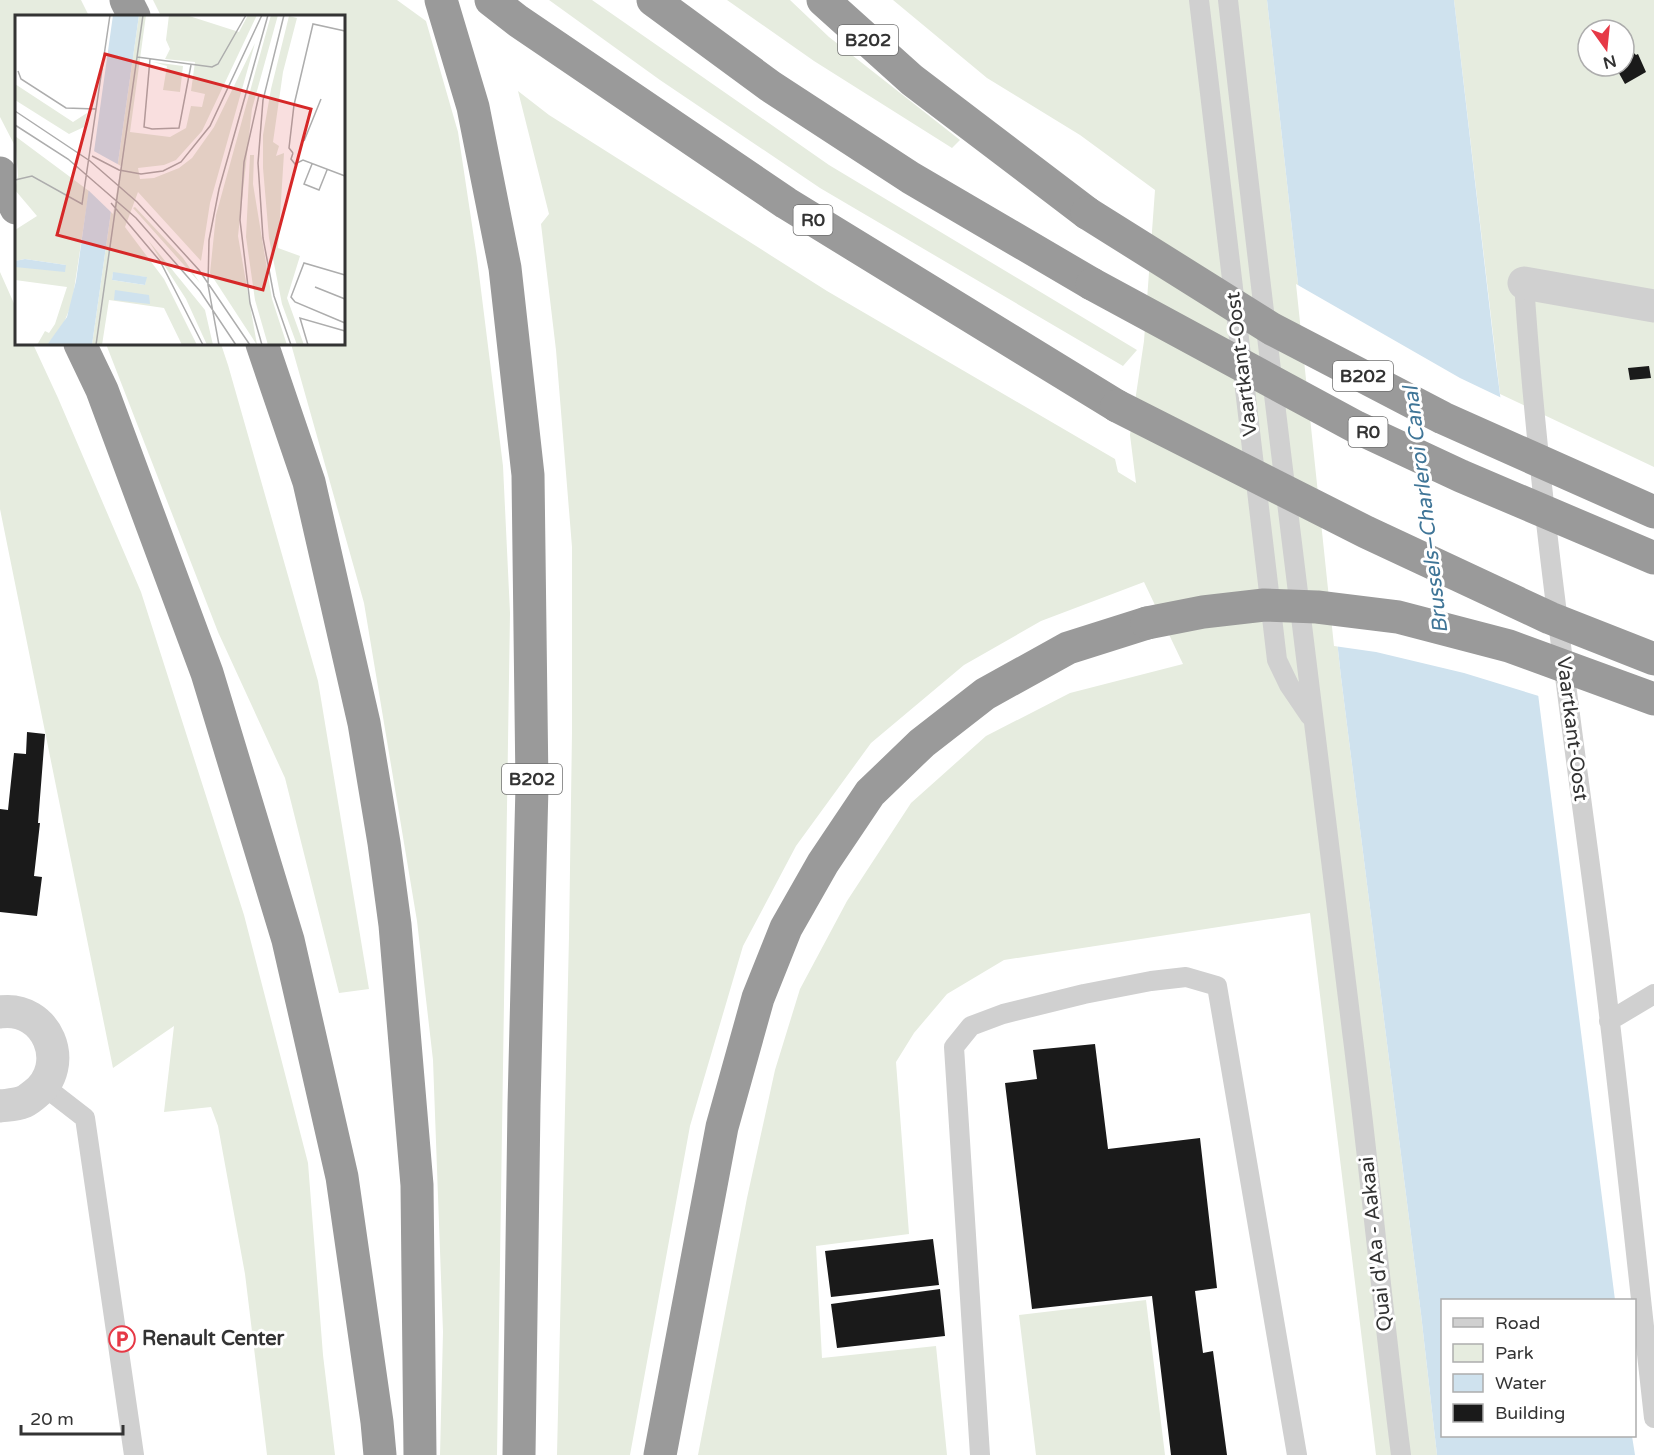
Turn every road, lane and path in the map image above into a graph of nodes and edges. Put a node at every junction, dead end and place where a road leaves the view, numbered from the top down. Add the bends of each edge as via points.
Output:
1 (126, 0) edge
2 (441, 0) edge
3 (491, 0) edge
4 (653, 0) edge
5 (823, 0) edge
6 (1199, 0) edge
7 (1228, 0) edge
8 (134, 15) edge
9 (0, 173) edge
10 (15, 206) edge
11 (1524, 283) joint
12 (1654, 306) edge
13 (80, 345) edge
14 (262, 345) edge
15 (1654, 512) edge
16 (1654, 558) edge
17 (1654, 659) edge
18 (1654, 699) edge
19 (1312, 719) junction
20 (1654, 994) edge
21 (0, 1012) edge
22 (1609, 1021) junction
23 (1353, 1033) joint
24 (45, 1087) junction
25 (0, 1106) edge
26 (1654, 1418) edge
27 (134, 1455) edge
28 (380, 1455) edge
29 (420, 1455) edge
30 (519, 1455) edge
31 (660, 1455) edge
32 (980, 1455) edge
33 (1297, 1455) edge
34 (1401, 1455) edge

1 - 8 highway
2 - 30 highway, B202 via 472,107 505,268 528,475 532,786
3 - 17 highway, R0, bridge via 786,203 1117,406 1398,547 1550,618
4 - 16 highway, R0, bridge via 770,86 911,178 1092,284 1356,427
5 - 15 highway, B202, bridge via 912,80 1087,213 1272,329 1443,418
6 - 19 lane, Vaartkant-Oost via 1277,660
7 - 19 lane, Vaartkant-Oost
9 - 10 highway
11 - 12 street
11 - 22 lane, Vaartkant-Oost via 1551,574
13 - 28 highway via 102,390 207,672 288,940 342,1177
14 - 29 highway via 309,482 364,723 384,843 395,925 417,1185
18 - 31 highway, bridge via 1509,646 1398,617 1264,605 1147,622 1068,648 985,694 922,743 870,793 786,928 758,998 722,1127
19 - 23 lane, Vaartkant-Oost
20 - 22 lane
21 - 24 street via 11,1011 34,1019 50,1039 54,1064
22 - 26 lane, Vaartkant-Oost
23 - 34 lane, Quai d'Aa - Aakaai
24 - 25 street via 25,1102
24 - 27 lane via 86,1118
32 - 33 lane via 954,1047 971,1026 1003,1014 1084,994 1186,977 1217,986

